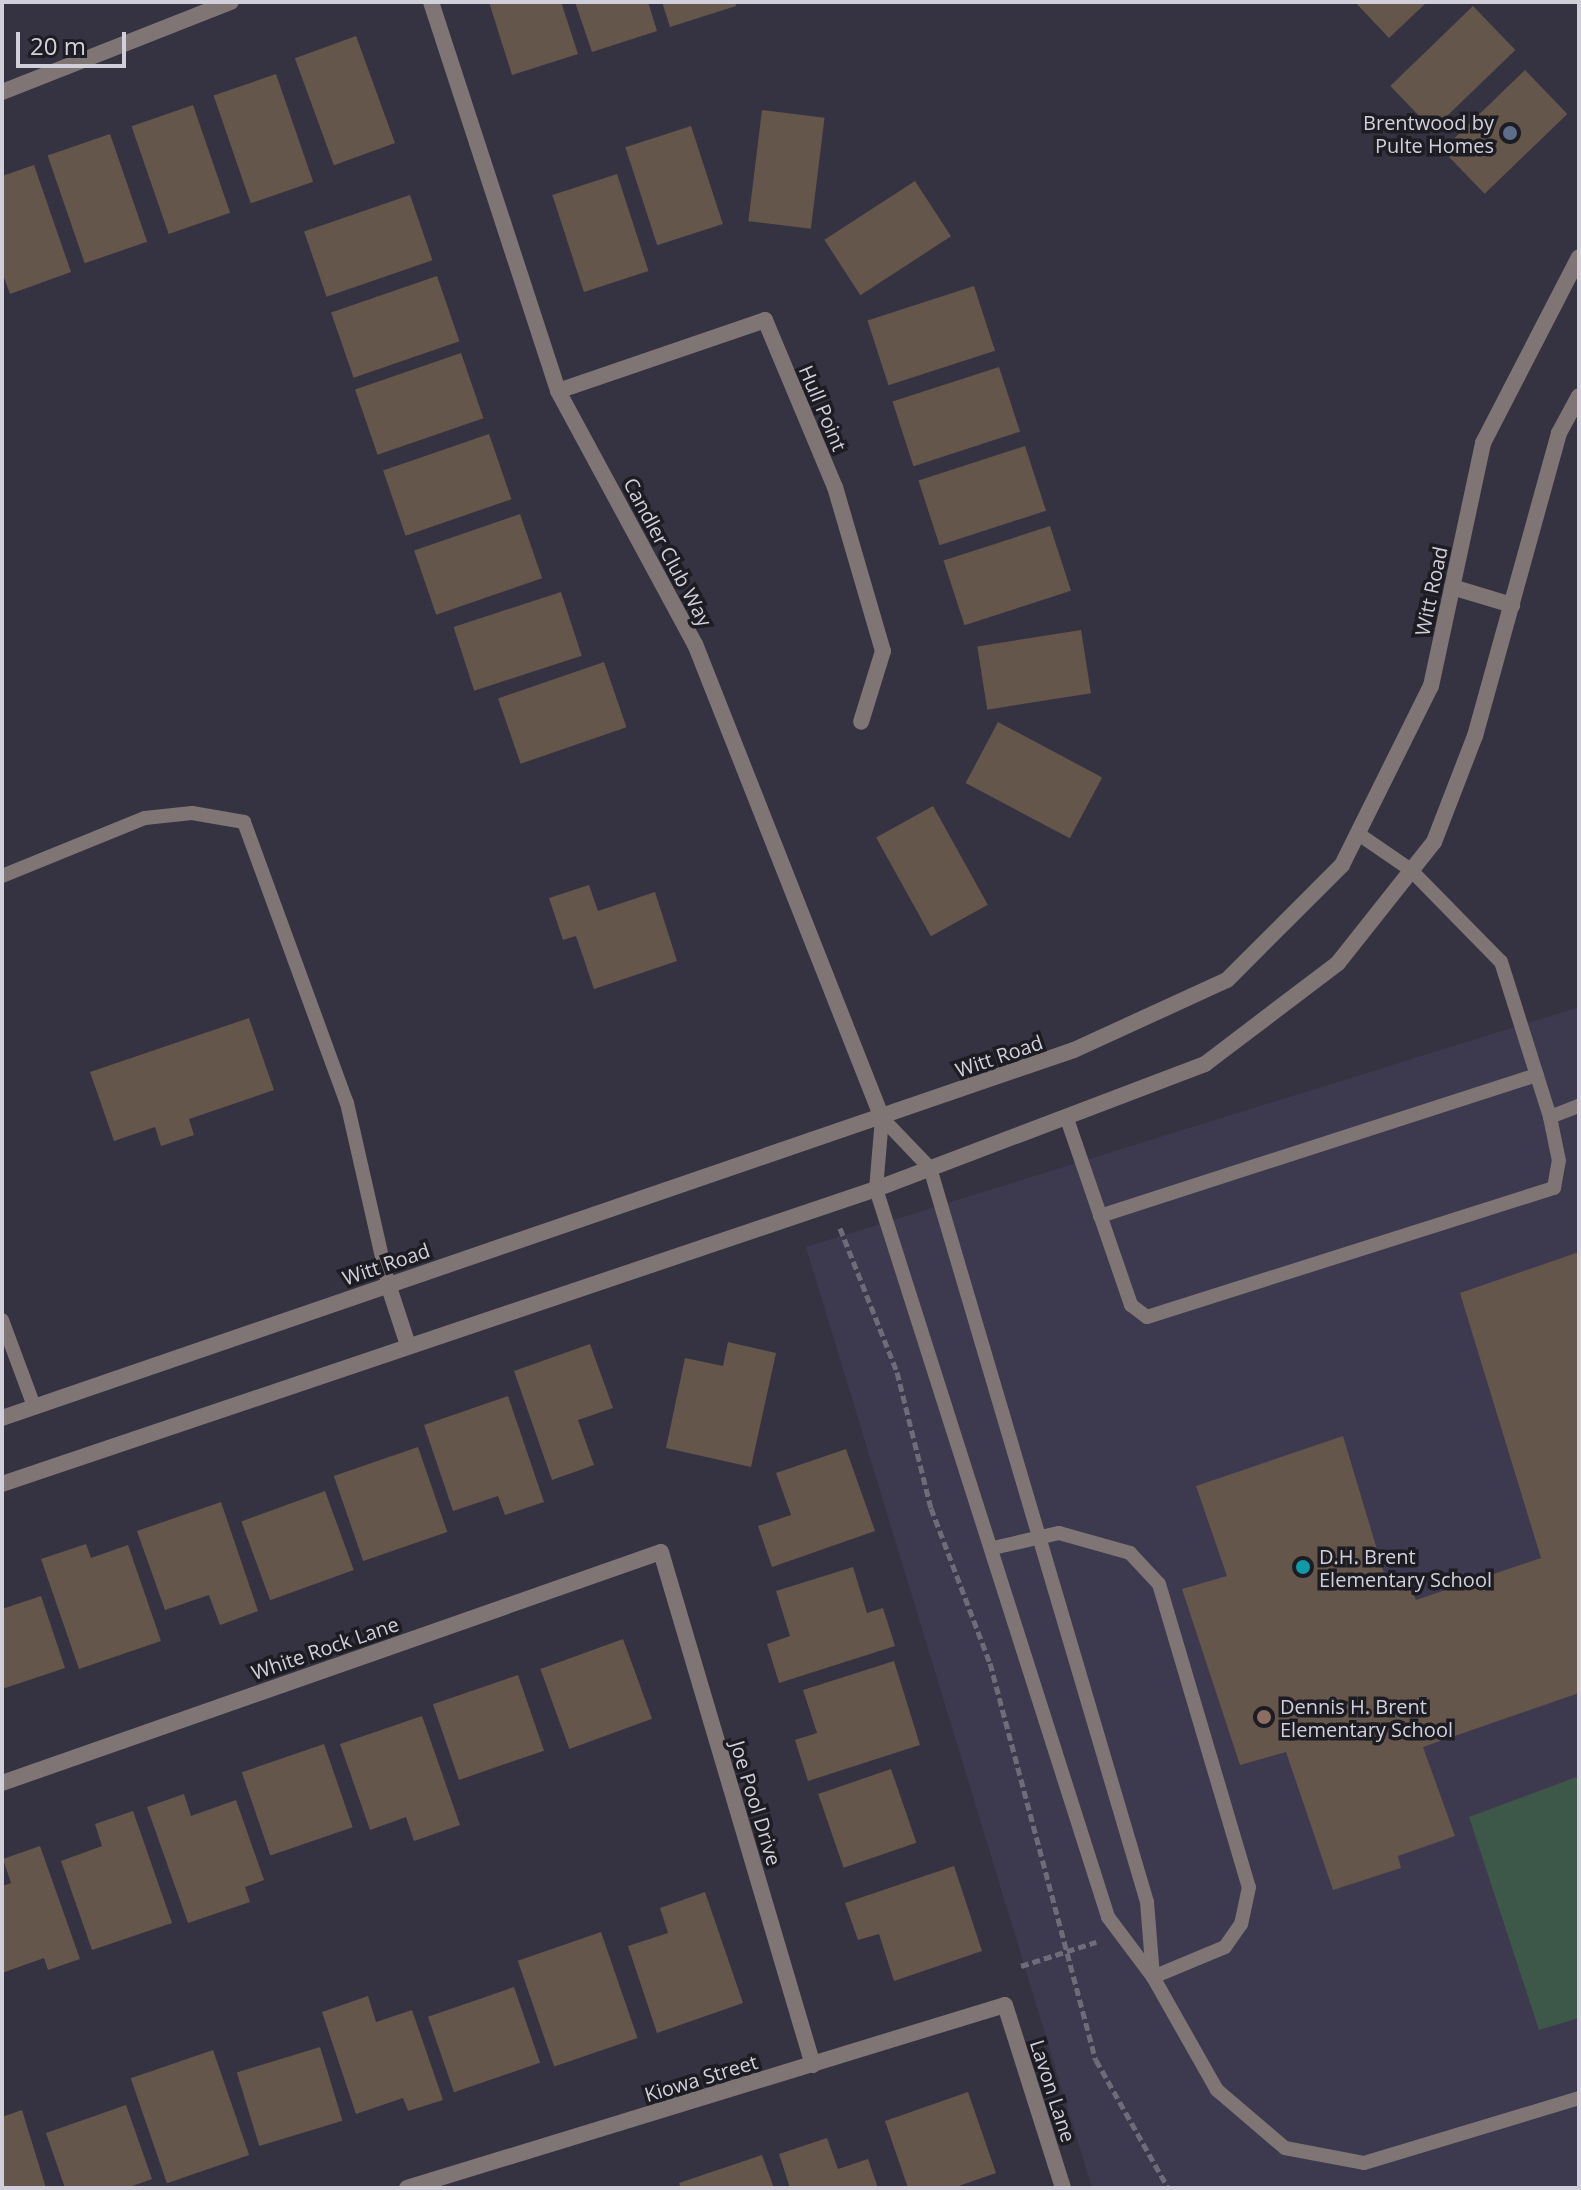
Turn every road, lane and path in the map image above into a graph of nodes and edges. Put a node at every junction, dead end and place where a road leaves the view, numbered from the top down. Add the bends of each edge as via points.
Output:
1 (231, 2) edge
2 (431, 2) edge
3 (2, 92) edge
4 (1579, 257) edge
5 (558, 391) junction
6 (1579, 396) edge
7 (1452, 587) junction
8 (1512, 605) junction
9 (861, 722) dead end
10 (1357, 833) junction
11 (1411, 870) junction
12 (2, 876) edge
13 (1537, 1075) junction
14 (1579, 1106) edge
15 (1066, 1116) junction
16 (1550, 1117) junction
17 (882, 1118) junction
18 (930, 1168) junction
19 (876, 1189) junction
20 (1100, 1216) junction
21 (838, 1222) dead end
22 (388, 1284) junction
23 (2, 1320) edge
24 (407, 1342) junction
25 (34, 1406) junction
26 (2, 1418) edge
27 (2, 1484) edge
28 (1038, 1533) junction
29 (993, 1548) junction
30 (661, 1552) joint
31 (2, 1783) edge
32 (1099, 1942) dead end
33 (1067, 1951) junction
34 (1021, 1966) dead end
35 (1153, 1977) junction
36 (1005, 2005) joint
37 (813, 2065) junction
38 (1579, 2098) edge
39 (407, 2188) edge
40 (1063, 2188) edge
41 (1168, 2188) edge

1 - 3 street
2 - 5 street, Candler Club Way
4 - 7 street, Witt Road via 1483,443
5 - 9 street, Hull Point via 765,320 835,487 883,651
5 - 17 street, Candler Club Way via 695,644
6 - 8 street via 1559,433
7 - 8 street
7 - 10 street, Witt Road via 1431,686
8 - 11 street via 1475,736 1434,842
10 - 11 lane
10 - 17 street, Witt Road via 1342,865 1227,980 1074,1050
11 - 13 lane via 1501,962
11 - 15 street via 1338,963 1205,1064
12 - 22 lane via 145,818 192,813 244,822 347,1103
13 - 16 lane
13 - 20 lane
14 - 16 lane
15 - 18 street
15 - 20 lane
16 - 20 lane via 1559,1161 1554,1188 1545,1194 1163,1317 1147,1317 1131,1305
17 - 18 lane
17 - 19 lane
17 - 22 street, Witt Road
18 - 19 street
18 - 28 lane
19 - 24 street
19 - 29 lane
21 - 33 path via 897,1372 931,1508 990,1663
22 - 24 street
22 - 25 street, Witt Road
23 - 25 lane
24 - 27 street
25 - 26 street, Witt Road
28 - 29 lane
28 - 35 lane via 1147,1902
28 - 35 lane via 1130,1553 1159,1584 1249,1887 1241,1924 1225,1947
29 - 35 lane via 1108,1917
30 - 31 street, White Rock Lane
30 - 37 street, Joe Pool Drive
32 - 33 path
33 - 34 path
33 - 41 path via 1096,2060
35 - 38 lane via 1217,2090 1285,2148 1364,2163
36 - 37 street, Kiowa Street
36 - 40 street, Lavon Lane
37 - 39 street, Kiowa Street

